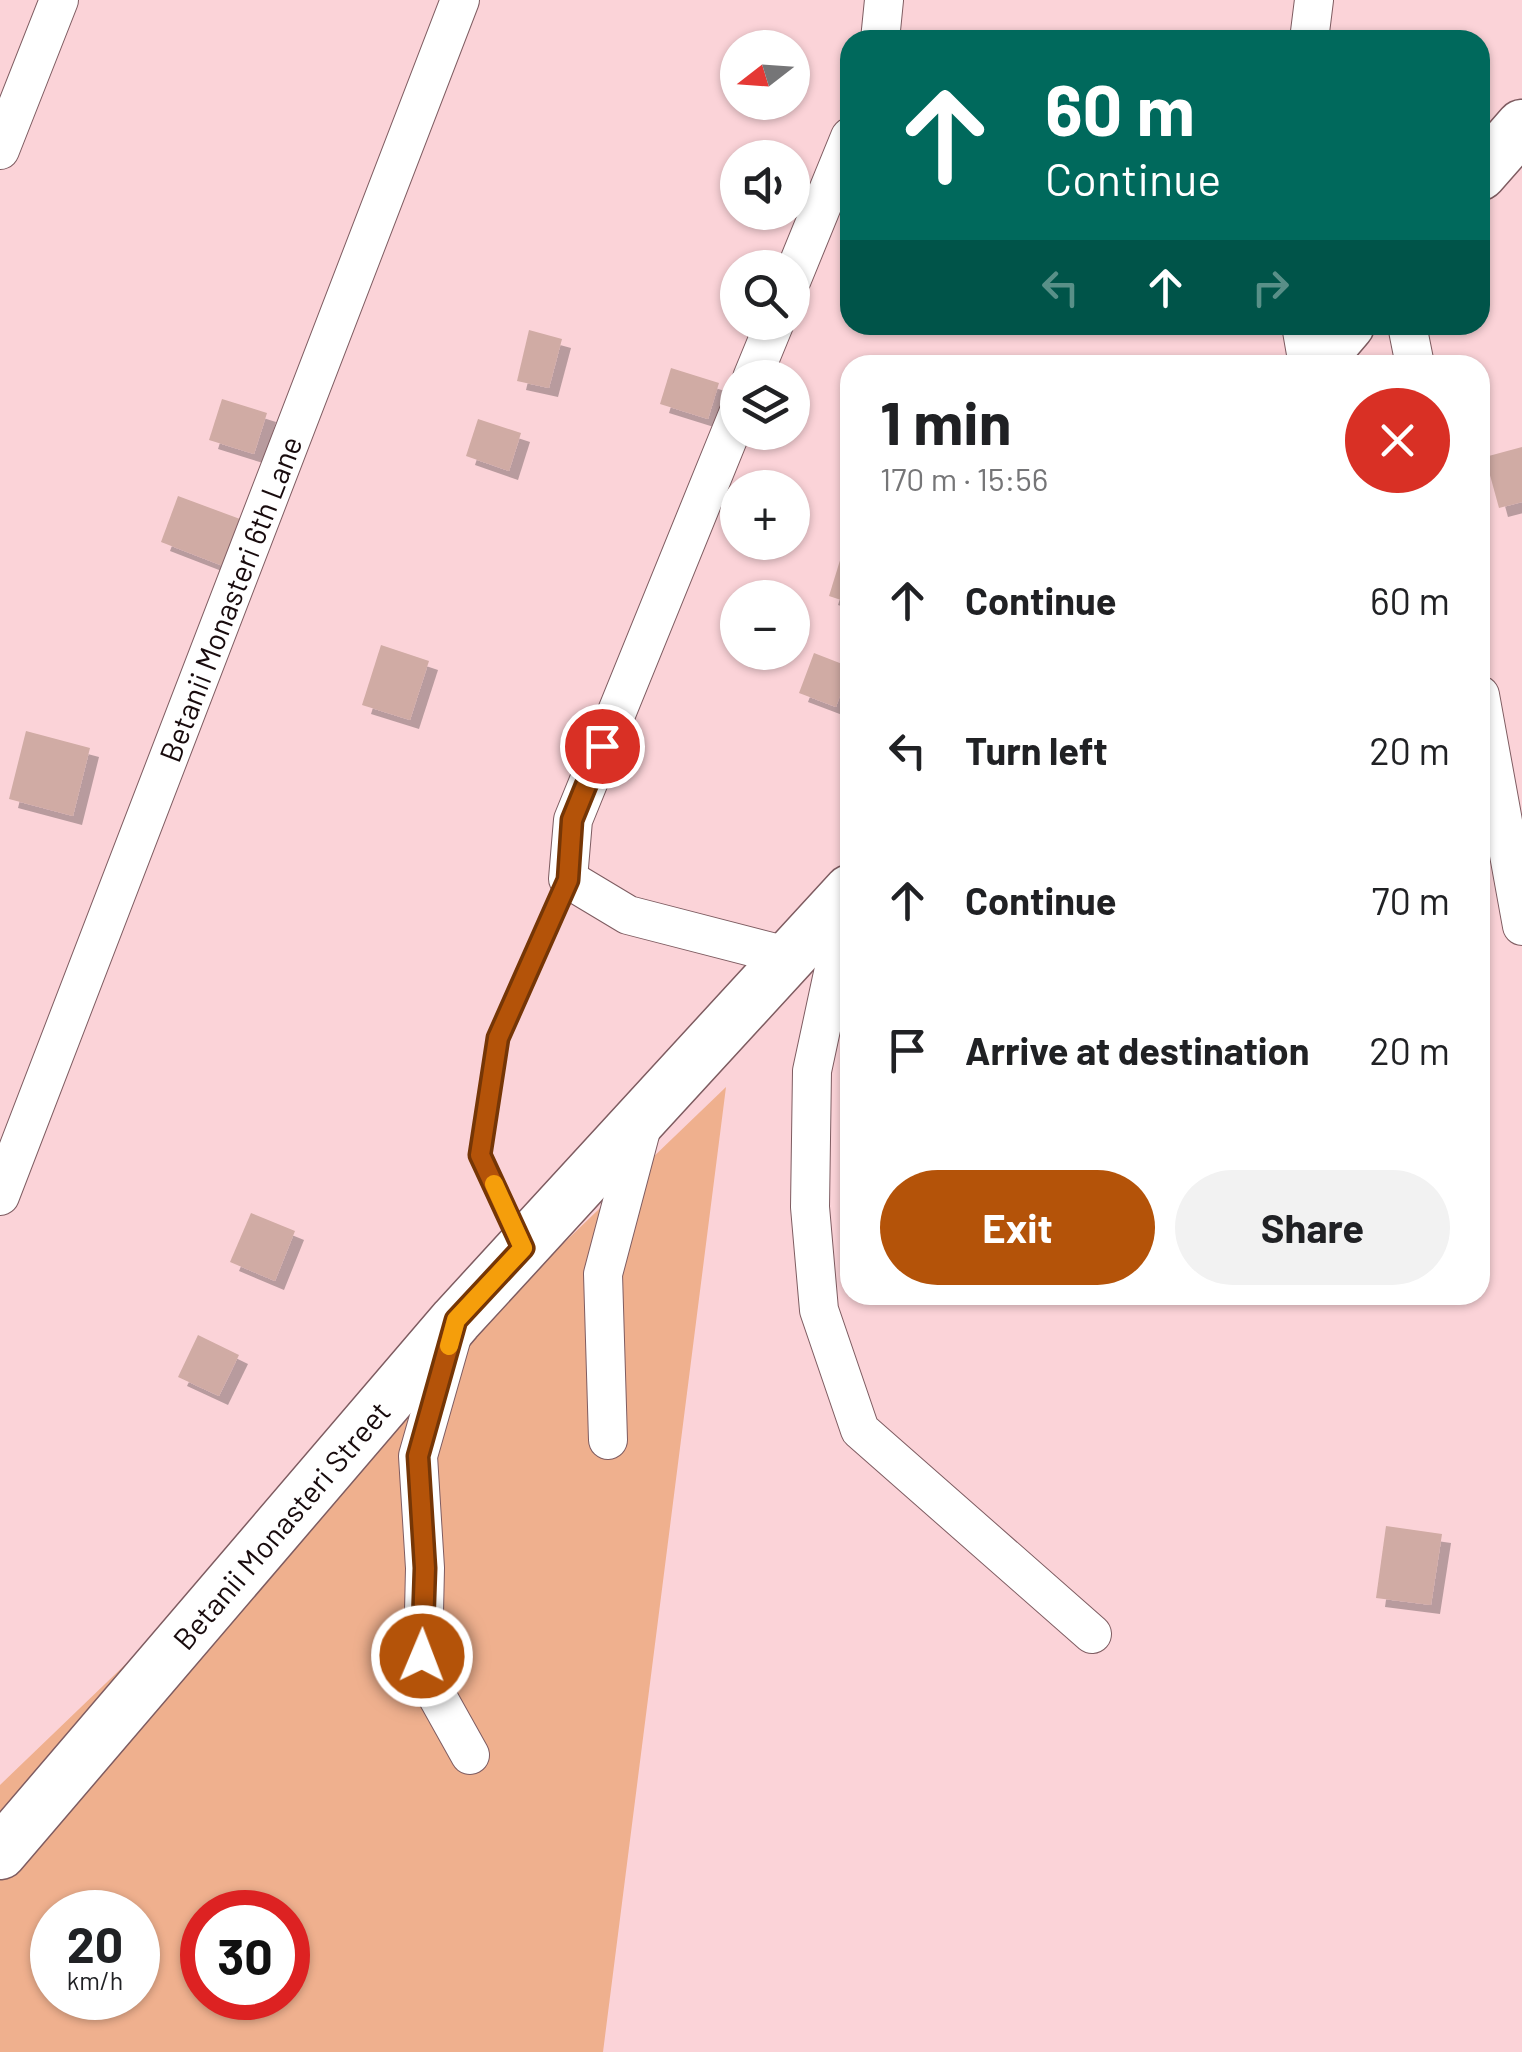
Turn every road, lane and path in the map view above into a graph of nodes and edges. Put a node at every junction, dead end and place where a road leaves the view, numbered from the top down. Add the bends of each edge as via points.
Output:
1 (59, 0) edge
2 (460, 0) edge
3 (884, 0) edge
4 (1314, 0) edge
5 (881, 30) edge
6 (1310, 30) edge
7 (1522, 126) edge
8 (0, 150) edge
9 (840, 161) edge
10 (1490, 163) edge
11 (804, 250) edge
12 (1339, 335) edge
13 (1320, 355) edge
14 (723, 450) edge
15 (1490, 750) edge
16 (568, 880) junction
17 (840, 902) edge
18 (1522, 926) edge
19 (840, 939) edge
20 (786, 956) junction
21 (646, 1112) junction
22 (0, 1196) edge
23 (523, 1248) junction
24 (456, 1320) junction
25 (608, 1440) dead end
26 (1092, 1634) dead end
27 (470, 1756) dead end
28 (0, 1853) edge

1 - 8 street
2 - 22 street, Betanii Monasteri 6th Lane
3 - 5 street
4 - 6 street
7 - 10 street
9 - 11 street
12 - 13 street
14 - 16 street via 572,820
15 - 18 street
16 - 20 street via 628,915
16 - 23 lane via 498,1038 480,1155
17 - 20 street, Betanii Monasteri Street
19 - 26 street via 812,1072 810,1207 819,1310 860,1430
20 - 21 street, Betanii Monasteri Street
21 - 23 street, Betanii Monasteri Street
21 - 25 street via 602,1274
23 - 24 street, Betanii Monasteri Street
24 - 27 street via 418,1456 422,1656
24 - 28 street, Betanii Monasteri Street

